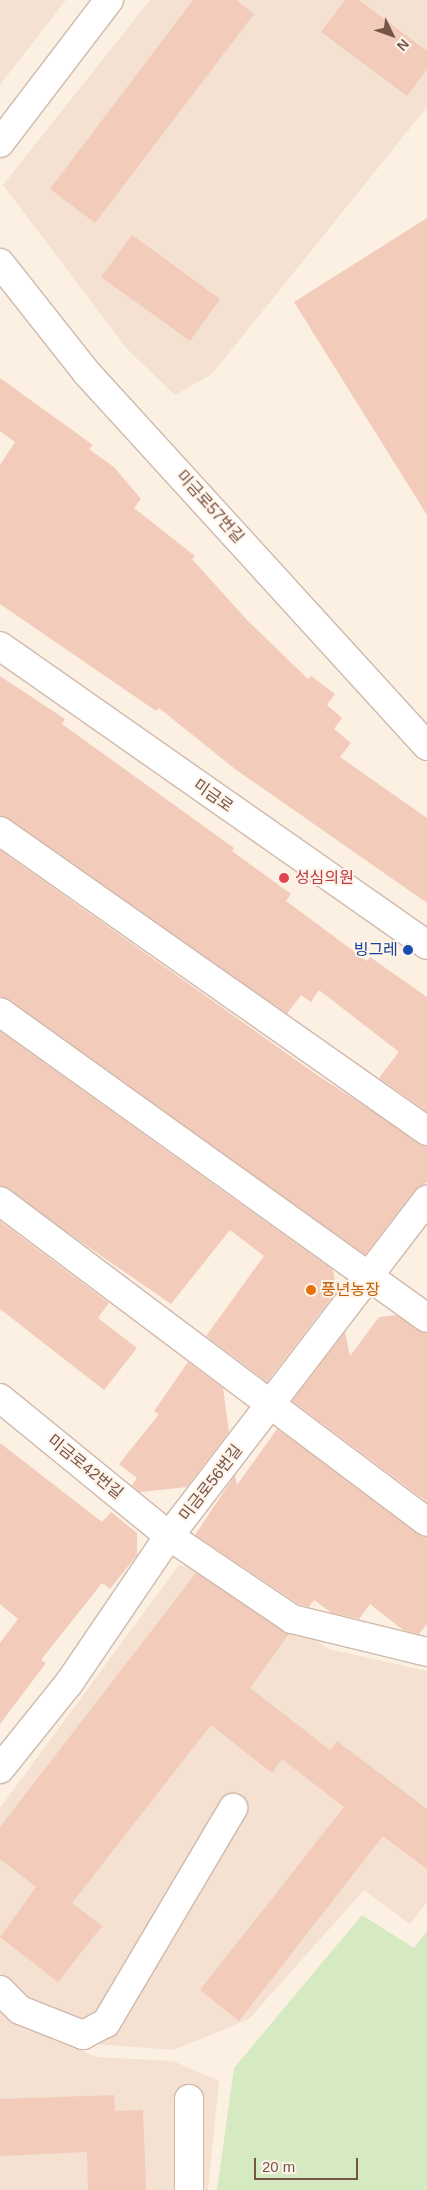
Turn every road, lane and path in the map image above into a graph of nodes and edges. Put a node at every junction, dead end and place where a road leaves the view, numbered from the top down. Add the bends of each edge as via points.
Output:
1 (109, 0) edge
2 (0, 143) edge
3 (0, 263) edge
4 (3, 655) edge
5 (427, 746) edge
6 (0, 832) edge
7 (427, 945) edge
8 (0, 1012) edge
9 (427, 1131) edge
10 (427, 1200) edge
11 (0, 1201) edge
12 (367, 1279) junction
13 (427, 1318) edge
14 (0, 1398) edge
15 (272, 1404) junction
16 (427, 1522) edge
17 (169, 1536) junction
18 (427, 1652) edge
19 (0, 1769) edge
20 (233, 1808) dead end
21 (0, 1990) edge
22 (189, 2099) dead end
23 (189, 2190) edge

1 - 2 street
3 - 5 street, 미금로57번길 via 86,372
4 - 7 street, 미금로
6 - 9 street
8 - 12 street
10 - 12 street, 미금로56번길
11 - 15 street
12 - 13 street
12 - 15 street, 미금로56번길
14 - 17 street, 미금로42번길
15 - 16 street
15 - 17 street, 미금로56번길
17 - 18 street, 미금로42번길 via 292,1619
17 - 19 street, 미금로56번길 via 69,1683
20 - 21 street via 106,2023 83,2036 20,2010
22 - 23 street

